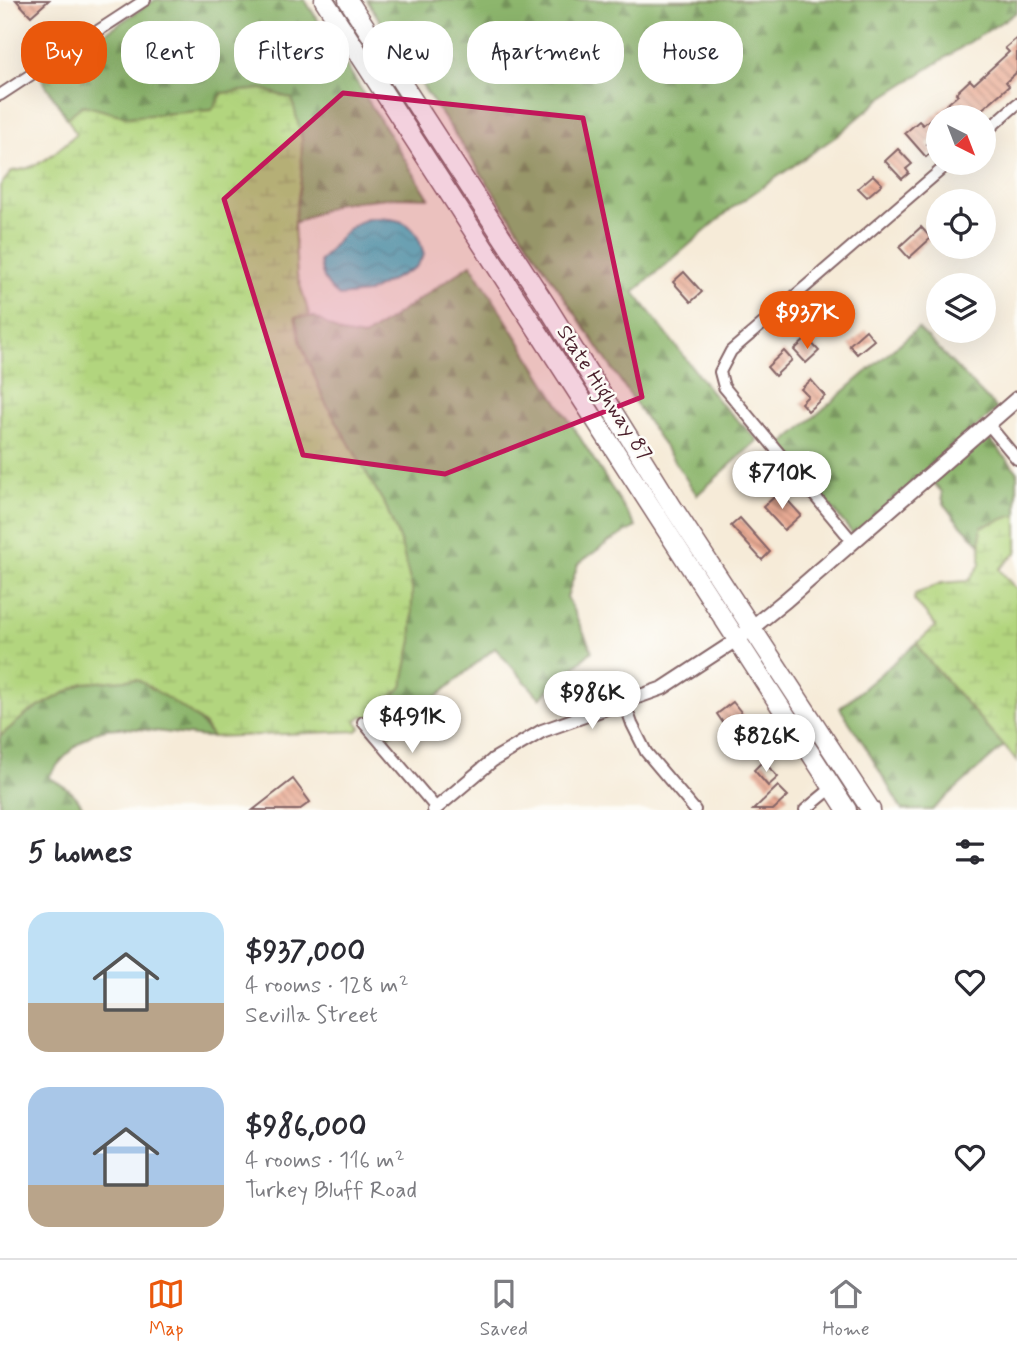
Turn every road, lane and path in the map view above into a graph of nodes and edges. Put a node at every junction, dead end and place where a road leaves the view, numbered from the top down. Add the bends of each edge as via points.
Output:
1 (145, 0) edge
2 (324, 0) edge
3 (348, 0) edge
4 (0, 95) edge
5 (1017, 104) edge
6 (996, 122) edge
7 (935, 175) edge
8 (1017, 399) edge
9 (988, 424) junction
10 (1017, 459) edge
11 (853, 541) junction
12 (752, 627) junction
13 (738, 639) junction
14 (624, 701) junction
15 (363, 722) dead end
16 (833, 787) junction
17 (435, 809) edge
18 (695, 810) edge
19 (805, 810) edge
20 (847, 810) edge
21 (871, 810) edge

1 - 4 street
2 - 13 highway, State Highway 87
3 - 12 highway
5 - 6 street
7 - 11 street via 731,351 720,372 724,387
8 - 9 main road
9 - 10 street
9 - 11 main road
11 - 12 main road
12 - 13 main road
12 - 21 highway
13 - 14 street via 663,688
13 - 16 highway, State Highway 87
14 - 17 street via 542,731 493,760
14 - 18 street via 646,752
15 - 17 street
16 - 19 street
16 - 20 highway, State Highway 87

